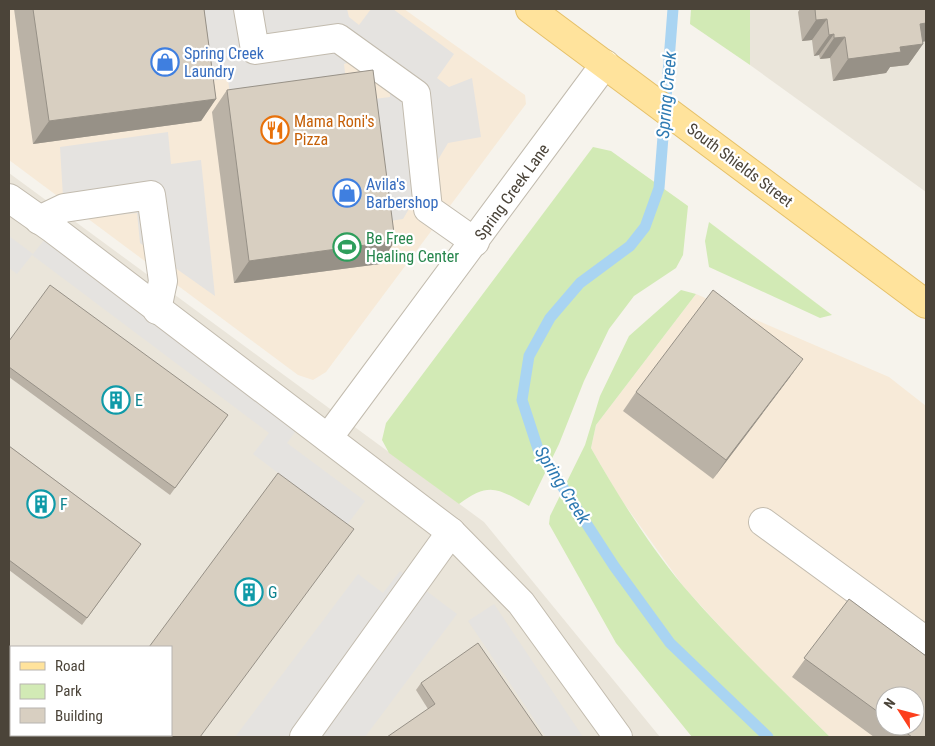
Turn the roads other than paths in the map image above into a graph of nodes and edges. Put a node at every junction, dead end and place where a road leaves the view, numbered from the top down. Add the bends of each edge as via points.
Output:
1 (248, 9) edge
2 (530, 9) edge
3 (605, 64) junction
4 (9, 198) edge
5 (39, 220) junction
6 (475, 242) junction
7 (926, 304) edge
8 (156, 310) junction
9 (328, 438) junction
10 (763, 522) dead end
11 (451, 532) junction
12 (926, 641) edge
13 (304, 737) edge
14 (618, 737) edge

1 - 6 street via 255,50 338,38 416,94 428,209
2 - 3 main road, South Shields Street
3 - 6 street, Spring Creek Lane
3 - 7 main road, South Shields Street
4 - 5 street
5 - 8 street
5 - 8 street via 64,208 151,195 163,281
6 - 9 street, Spring Creek Lane
8 - 9 street
9 - 11 street
10 - 12 street
11 - 13 street
11 - 14 street via 520,603

